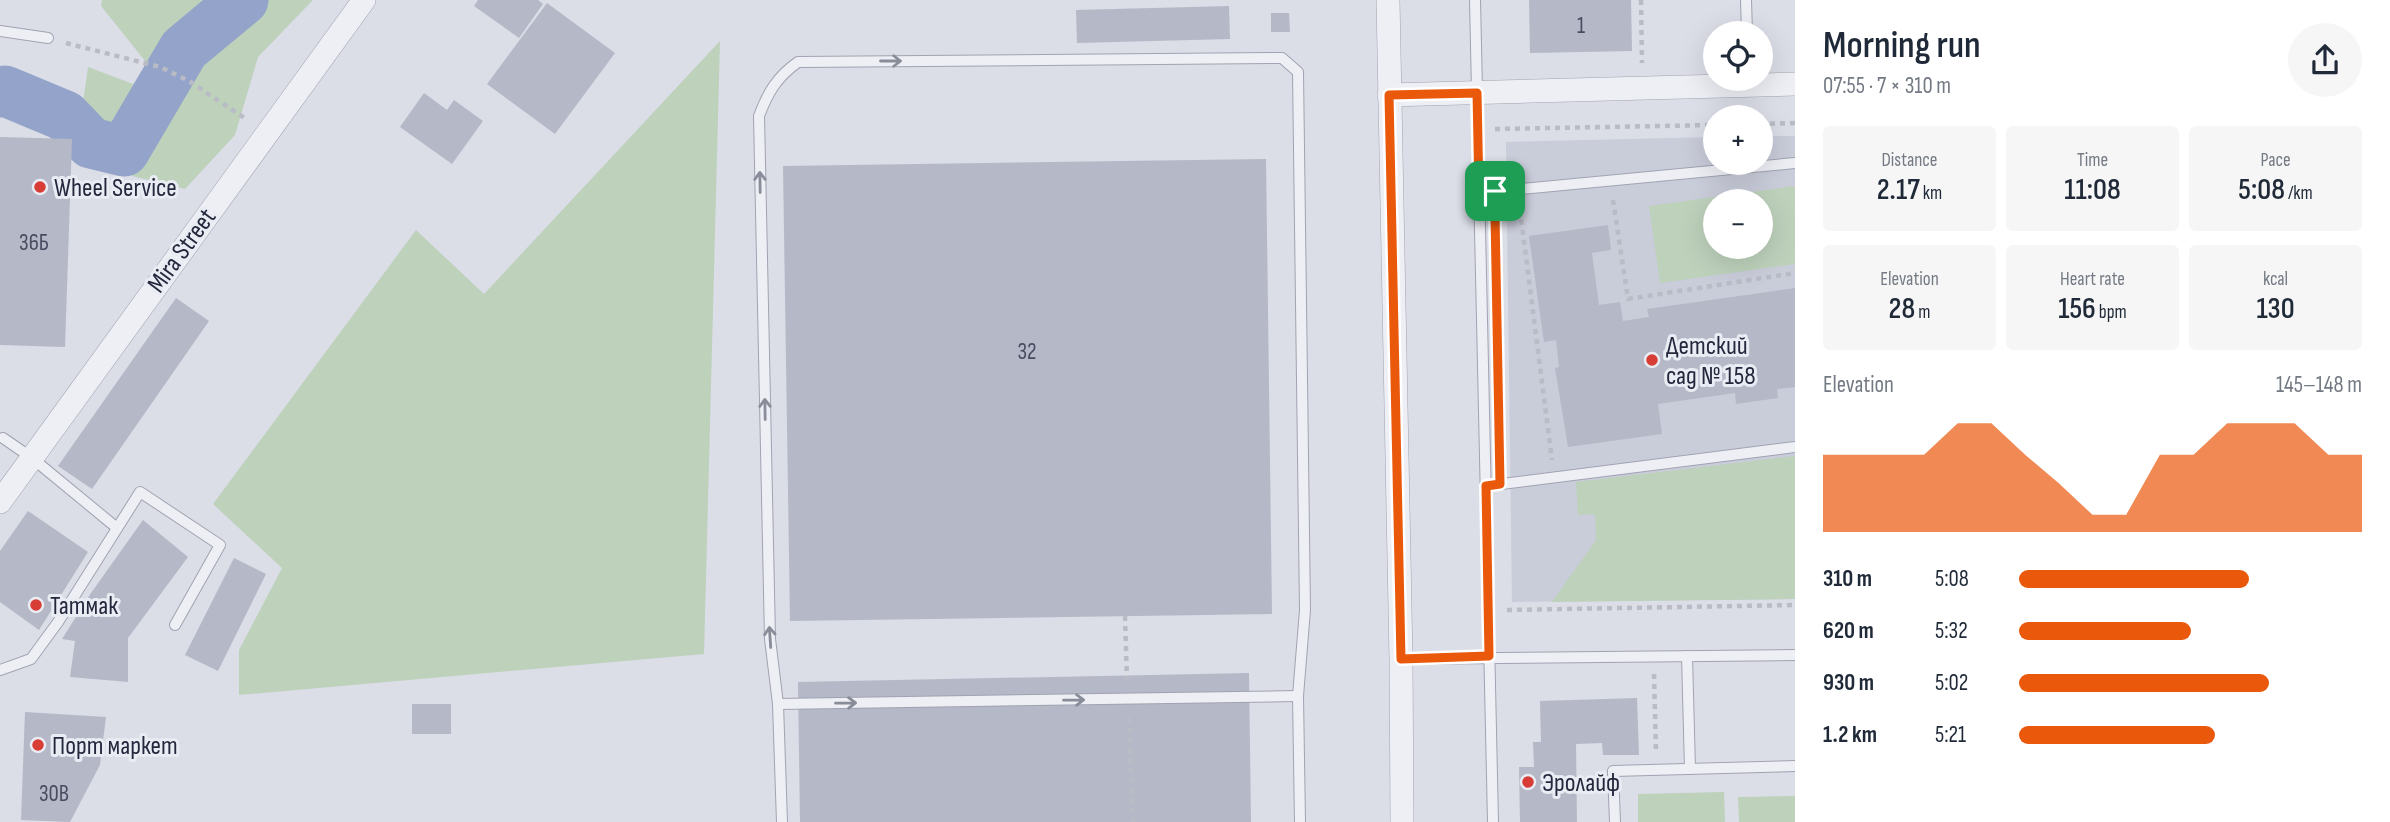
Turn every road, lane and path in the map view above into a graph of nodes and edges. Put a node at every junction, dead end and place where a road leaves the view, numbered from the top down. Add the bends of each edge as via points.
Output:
1 (364, 0) edge
2 (1388, 0) edge
3 (1475, 0) edge
4 (1641, 0) edge
5 (1746, 0) edge
6 (1747, 21) edge
7 (0, 31) edge
8 (48, 38) joint
9 (1773, 83) edge
10 (1795, 83) edge
11 (1703, 85) edge
12 (1643, 88) junction
13 (1477, 93) junction
14 (1389, 95) junction
15 (1795, 123) edge
16 (1773, 124) edge
17 (1703, 125) edge
18 (266, 132) junction
19 (1494, 141) dead end
20 (1795, 163) edge
21 (1479, 193) junction
22 (1613, 199) dead end
23 (1520, 211) dead end
24 (1795, 273) edge
25 (3, 438) dead end
26 (1795, 447) edge
27 (32, 458) junction
28 (1553, 468) dead end
29 (1486, 486) junction
30 (0, 502) edge
31 (117, 528) junction
32 (1795, 605) edge
33 (1502, 610) dead end
34 (174, 625) dead end
35 (1795, 655) edge
36 (1489, 656) junction
37 (1687, 656) junction
38 (1401, 659) junction
39 (0, 670) edge
40 (1298, 696) junction
41 (1655, 698) dead end
42 (778, 704) junction
43 (1795, 766) edge
44 (1656, 769) junction
45 (1690, 769) junction
46 (782, 822) edge
47 (1300, 822) edge
48 (1402, 822) edge
49 (1493, 822) edge
50 (1615, 822) edge

1 - 18 street, Mira Street
2 - 14 street
3 - 13 lane
4 - 12 path
5 - 6 lane
7 - 8 lane
8 - 18 path via 160,67
9 - 10 street
11 - 12 street
12 - 13 street
13 - 14 street
13 - 21 lane
14 - 38 street
15 - 16 path
17 - 19 path via 1494,129
18 - 27 street, Mira Street
20 - 21 lane
21 - 29 lane
22 - 24 path via 1628,299
23 - 28 path
25 - 27 lane
26 - 29 lane
27 - 30 street, Mira Street
27 - 31 lane
29 - 36 lane
31 - 34 lane via 140,492 220,544
31 - 39 lane via 30,659
32 - 33 path
35 - 37 lane
36 - 37 lane
36 - 38 lane
36 - 49 lane
37 - 45 lane
38 - 48 street
42 -> 40 lane
42 -> 40 lane via 770,639 759,116 781,74 798,62 1282,58 1298,72 1305,610
40 - 47 lane
41 - 44 path
42 - 46 lane
43 - 45 lane
44 - 45 lane
44 - 50 lane via 1613,771

